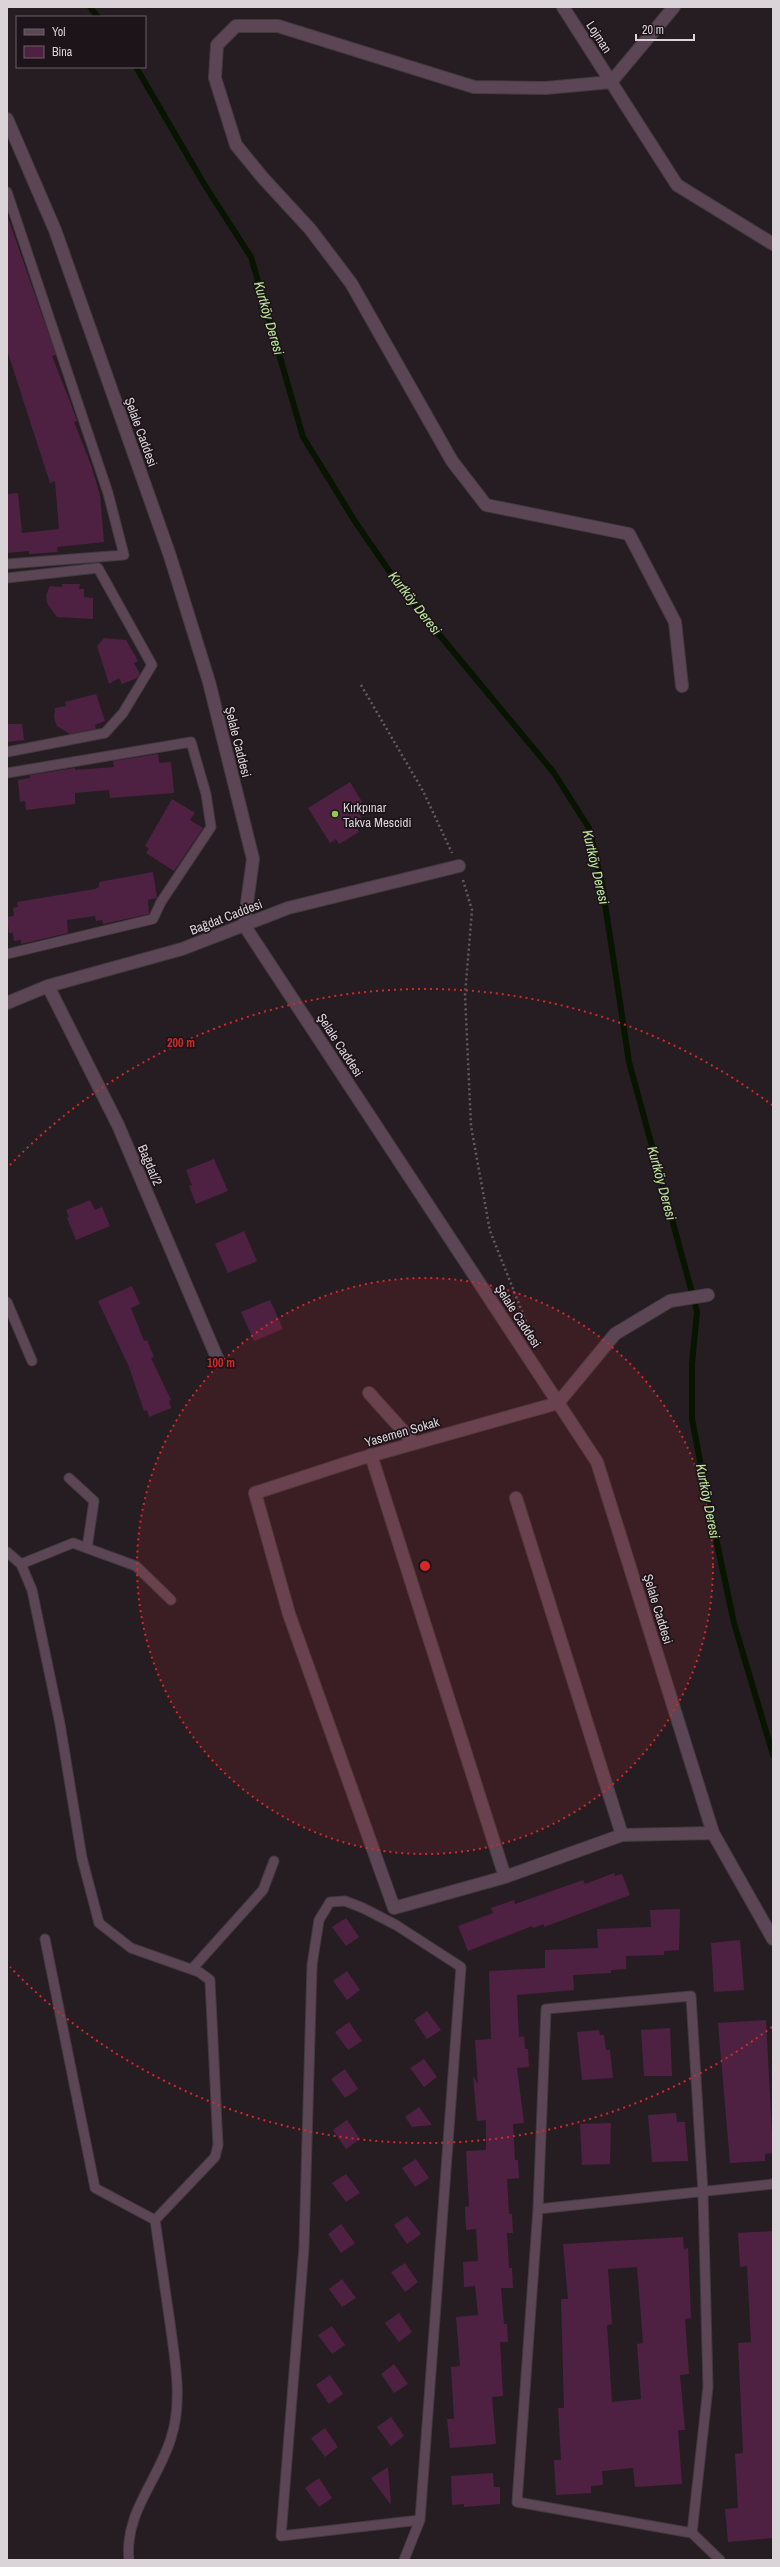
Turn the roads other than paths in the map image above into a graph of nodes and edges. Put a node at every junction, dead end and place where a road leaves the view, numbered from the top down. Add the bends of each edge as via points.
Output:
1 (563, 7) edge
2 (674, 7) edge
3 (611, 82) junction
4 (7, 119) edge
5 (7, 192) edge
6 (773, 244) edge
7 (7, 564) edge
8 (7, 578) edge
9 (682, 686) dead end
10 (7, 752) edge
11 (7, 773) edge
12 (459, 866) road end
13 (244, 925) junction
14 (7, 954) edge
15 (48, 986) junction
16 (7, 1003) edge
17 (708, 1295) dead end
18 (7, 1302) edge
19 (218, 1360) dead end
20 (32, 1361) dead end
21 (369, 1393) dead end
22 (558, 1403) junction
23 (414, 1443) junction
24 (371, 1455) junction
25 (69, 1478) dead end
26 (516, 1498) dead end
27 (87, 1548) junction
28 (7, 1552) edge
29 (21, 1564) junction
30 (171, 1600) dead end
31 (713, 1833) junction
32 (622, 1835) junction
33 (274, 1861) dead end
34 (505, 1877) junction
35 (45, 1939) dead end
36 (773, 1940) edge
37 (192, 1969) junction
38 (773, 2184) edge
39 (703, 2192) junction
40 (538, 2210) junction
41 (155, 2220) junction
42 (420, 2520) junction
43 (692, 2533) junction
44 (129, 2560) edge
45 (404, 2560) edge
46 (720, 2560) edge

1 - 3 street, Lojman
2 - 3 street
3 - 6 street, Lojman via 677,185
3 - 9 street via 546,88 474,87 278,26 236,26 217,45 215,78 236,145 310,229 351,283 452,461 486,505 629,534 675,622
4 - 13 street, Şelale Caddesi via 57,238 170,556 209,682 253,859
5 - 7 lane via 108,493 124,555
8 - 10 lane via 98,568 152,665 123,713 105,733
11 - 14 lane via 191,742 206,794 211,827 153,919
12 - 13 street, Bağdat Caddesi via 288,908
13 - 15 street, Bağdat Caddesi via 182,949
13 - 22 street, Şelale Caddesi
15 - 16 street, Bağdat Caddesi
15 - 19 street, Bağdat/2 via 118,1125
17 - 22 street via 670,1301 615,1334
18 - 20 lane
21 - 23 street
22 - 23 street, Yasemen Sokak
22 - 31 street, Şelale Caddesi via 597,1462
23 - 24 street, Yasemen Sokak
24 - 34 street
24 - 34 street, Yasemen Sokak via 255,1493 289,1614 394,1908
25 - 27 lane via 94,1501
26 - 32 street
27 - 29 lane via 73,1543
27 - 30 lane via 136,1566
28 - 29 lane
29 - 37 lane via 32,1590 60,1724 82,1858 99,1924 131,1948
31 - 32 street
31 - 36 street, Şelale Caddesi
32 - 34 street
33 - 37 lane via 263,1890
35 - 41 lane via 95,2188
37 - 41 lane via 210,1980 218,2146 216,2157
38 - 39 lane
39 - 40 lane
39 - 40 lane via 692,1996 546,2009
39 - 43 lane via 708,2388
40 - 43 lane via 517,2502
41 - 44 lane via 177,2374 177,2405 171,2438 135,2513 127,2544
42 - 42 lane via 461,1967 396,1925 363,1908 345,1901 330,1902 319,1920 312,1965 304,2247 281,2536
42 - 45 lane
43 - 46 lane

